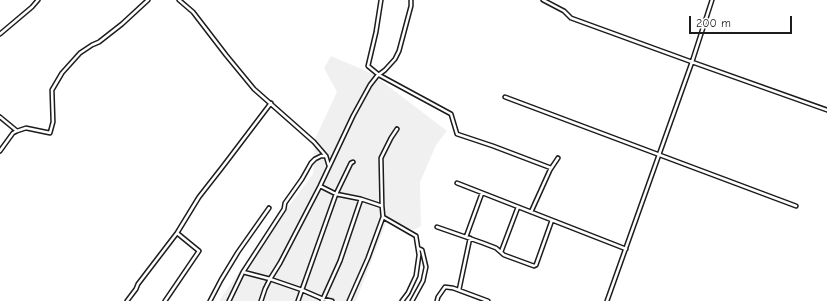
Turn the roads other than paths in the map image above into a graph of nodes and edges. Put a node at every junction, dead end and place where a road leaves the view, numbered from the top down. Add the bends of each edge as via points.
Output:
1 (38, 0) edge
2 (148, 0) edge
3 (179, 0) edge
4 (381, 0) edge
5 (411, 0) edge
6 (543, 0) edge
7 (712, 0) edge
8 (0, 34) edge
9 (692, 62) junction
10 (379, 75) junction
11 (505, 97) dead end
12 (271, 103) junction
13 (827, 110) edge
14 (0, 117) edge
15 (397, 129) dead end
16 (17, 131) junction
17 (0, 142) edge
18 (4, 145) junction
19 (0, 151) edge
20 (659, 155) junction
21 (326, 156) junction
22 (558, 158) dead end
23 (353, 162) dead end
24 (329, 167) junction
25 (551, 168) junction
26 (457, 184) dead end
27 (320, 186) junction
28 (482, 193) junction
29 (336, 194) junction
30 (361, 199) junction
31 (382, 206) junction
32 (796, 206) dead end
33 (518, 207) junction
34 (269, 208) dead end
35 (531, 212) junction
36 (383, 217) junction
37 (552, 220) junction
38 (437, 227) dead end
39 (177, 233) junction
40 (466, 237) junction
41 (470, 238) junction
42 (418, 248) junction
43 (626, 249) junction
44 (501, 252) junction
45 (243, 272) junction
46 (270, 279) junction
47 (302, 290) junction
48 (459, 290) junction
49 (323, 300) edge
50 (127, 301) edge
51 (165, 301) edge
52 (210, 301) edge
53 (229, 301) edge
54 (261, 301) edge
55 (298, 301) edge
56 (332, 301) edge
57 (349, 301) edge
58 (402, 301) edge
59 (412, 301) edge
60 (437, 301) edge
61 (488, 301) edge
62 (607, 301) edge

1 - 8 street
2 - 16 street via 99,42 80,53 62,73 52,90 53,122 50,133 26,128
3 - 12 street via 193,12 254,89
4 - 10 street via 368,66
5 - 10 street via 399,51 386,70
6 - 9 street via 564,11 571,18
7 - 9 street
9 - 13 street
9 - 20 street
10 - 24 street via 370,85 353,116
10 - 25 street via 451,114 457,134
11 - 20 street
12 - 21 street
12 - 39 street via 199,196
14 - 16 street
15 - 31 street via 381,158
16 - 18 street
17 - 18 street
18 - 19 street
20 - 32 street
20 - 43 street
21 - 24 street
21 - 45 street via 321,156 311,163
22 - 25 street
23 - 29 street
24 - 27 street
25 - 35 street
26 - 28 street
27 - 29 street
27 - 46 street
28 - 33 street
28 - 40 street
29 - 30 street
29 - 47 street
30 - 31 street
30 - 49 street via 340,261
31 - 36 street
33 - 35 street
33 - 44 street
34 - 52 street via 238,252
35 - 37 street
36 - 42 street via 416,236
36 - 57 street
37 - 43 street
37 - 44 street via 536,265
38 - 40 street
39 - 50 street
39 - 51 street via 199,251
40 - 41 street
41 - 44 street
41 - 48 street
42 - 58 street via 416,276
42 - 59 street via 422,250 426,267 423,281
43 - 62 street
45 - 46 street
45 - 53 street
46 - 47 street
46 - 54 street
47 - 49 street
47 - 55 street
48 - 60 street via 445,287
48 - 61 street
49 - 56 street

